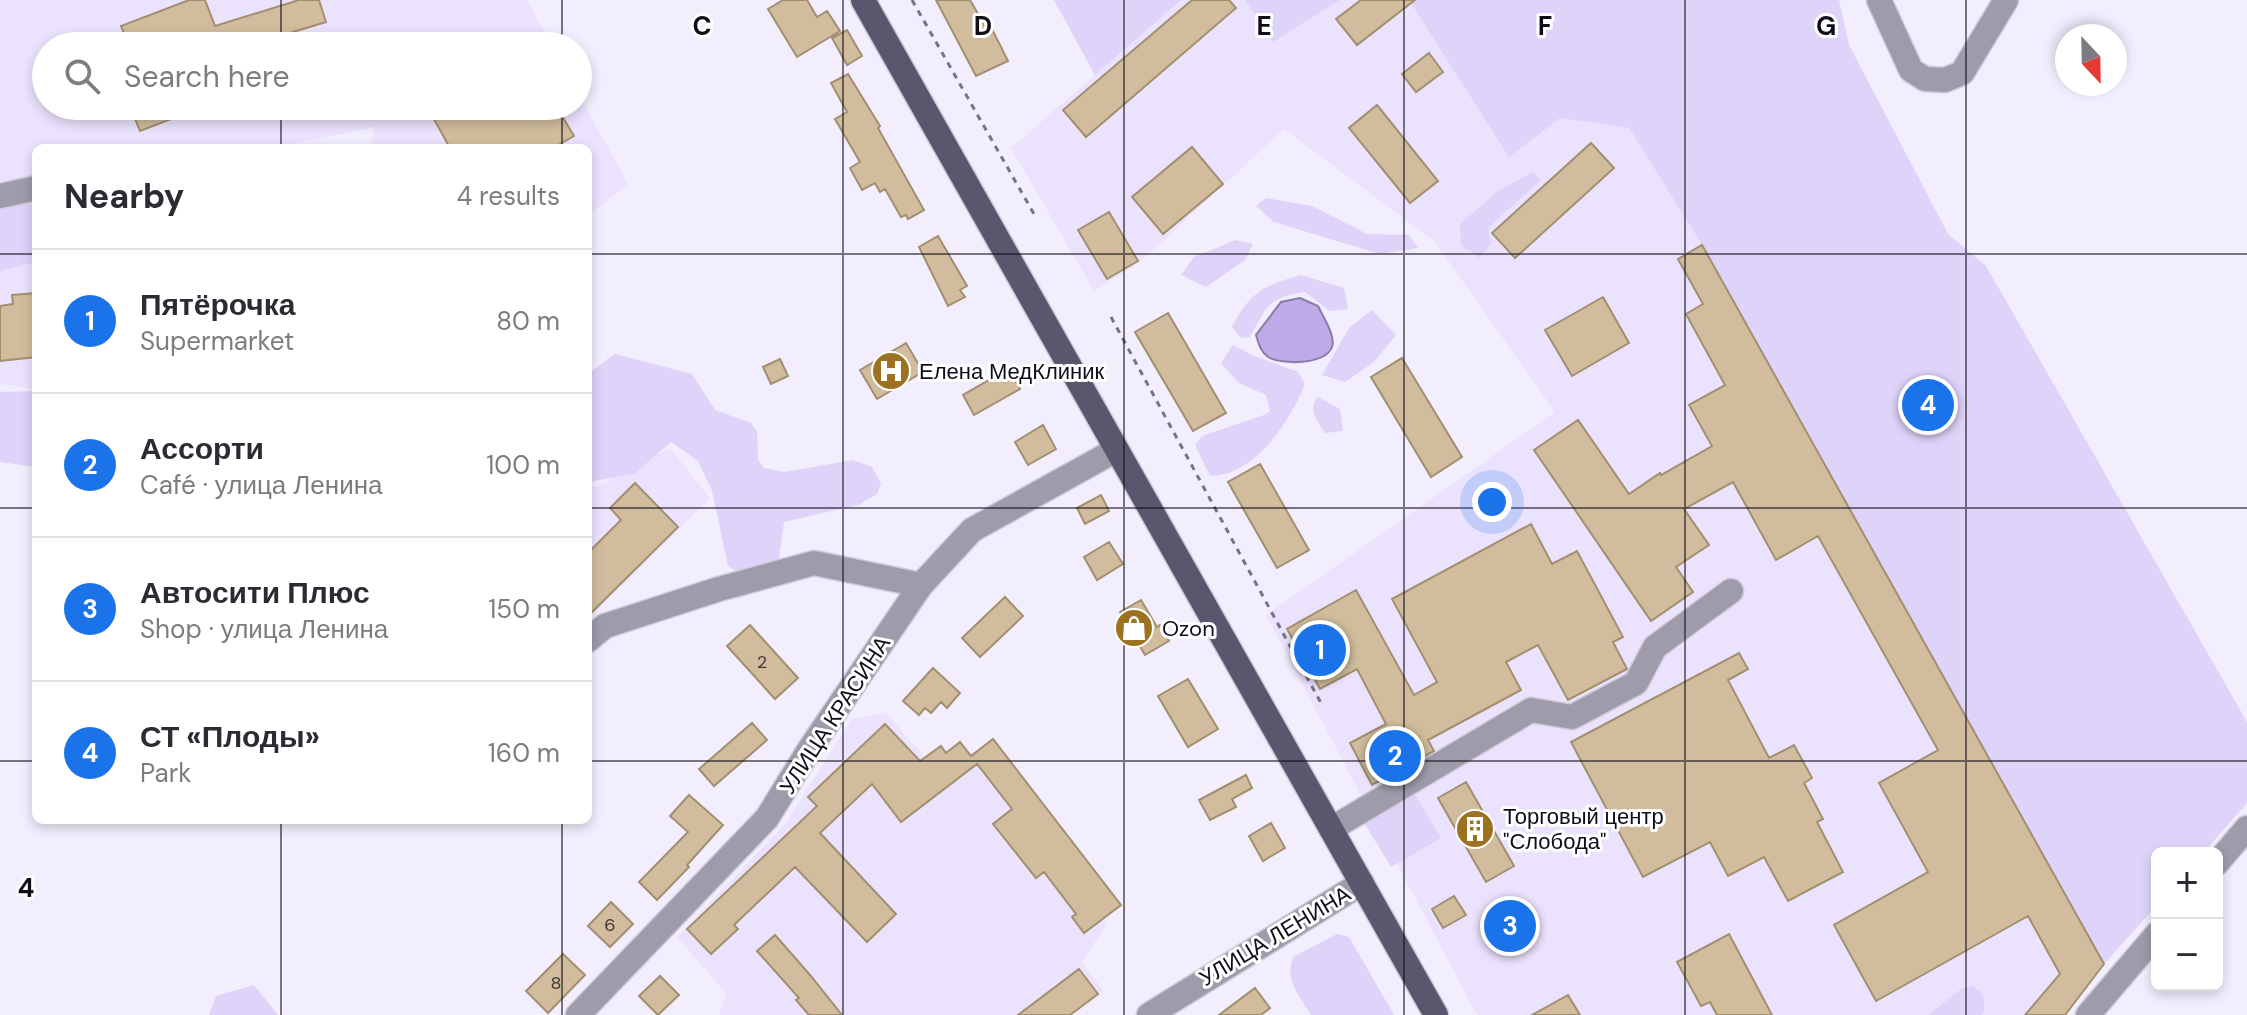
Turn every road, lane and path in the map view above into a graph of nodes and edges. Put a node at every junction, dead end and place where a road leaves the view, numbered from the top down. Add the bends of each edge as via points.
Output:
1 (863, 0) edge
2 (912, 0) edge
3 (1879, 0) edge
4 (2006, 0) edge
5 (32, 189) edge
6 (0, 196) edge
7 (1034, 214) dead end
8 (1111, 317) dead end
9 (1116, 450) junction
10 (921, 585) junction
11 (1731, 591) dead end
12 (592, 637) edge
13 (1321, 703) dead end
14 (2247, 828) edge
15 (1331, 829) junction
16 (2223, 856) edge
17 (1362, 883) junction
18 (2151, 941) edge
19 (578, 1015) edge
20 (1149, 1015) edge
21 (1436, 1015) edge
22 (2088, 1015) edge

1 - 9 main road
2 - 7 path
3 - 4 street via 1911,70 1925,79 1945,80 1962,73
5 - 6 street
8 - 13 path
9 - 10 street, УЛИЦА КРАСИНА via 972,530
9 - 15 main road
10 - 12 street via 814,563 605,626
10 - 19 street, УЛИЦА КРАСИНА via 767,818
11 - 15 street via 1655,647 1636,683 1572,717 1531,710
14 - 16 street
15 - 17 main road
17 - 20 street, УЛИЦА ЛЕНИНА
17 - 21 main road
18 - 22 street

